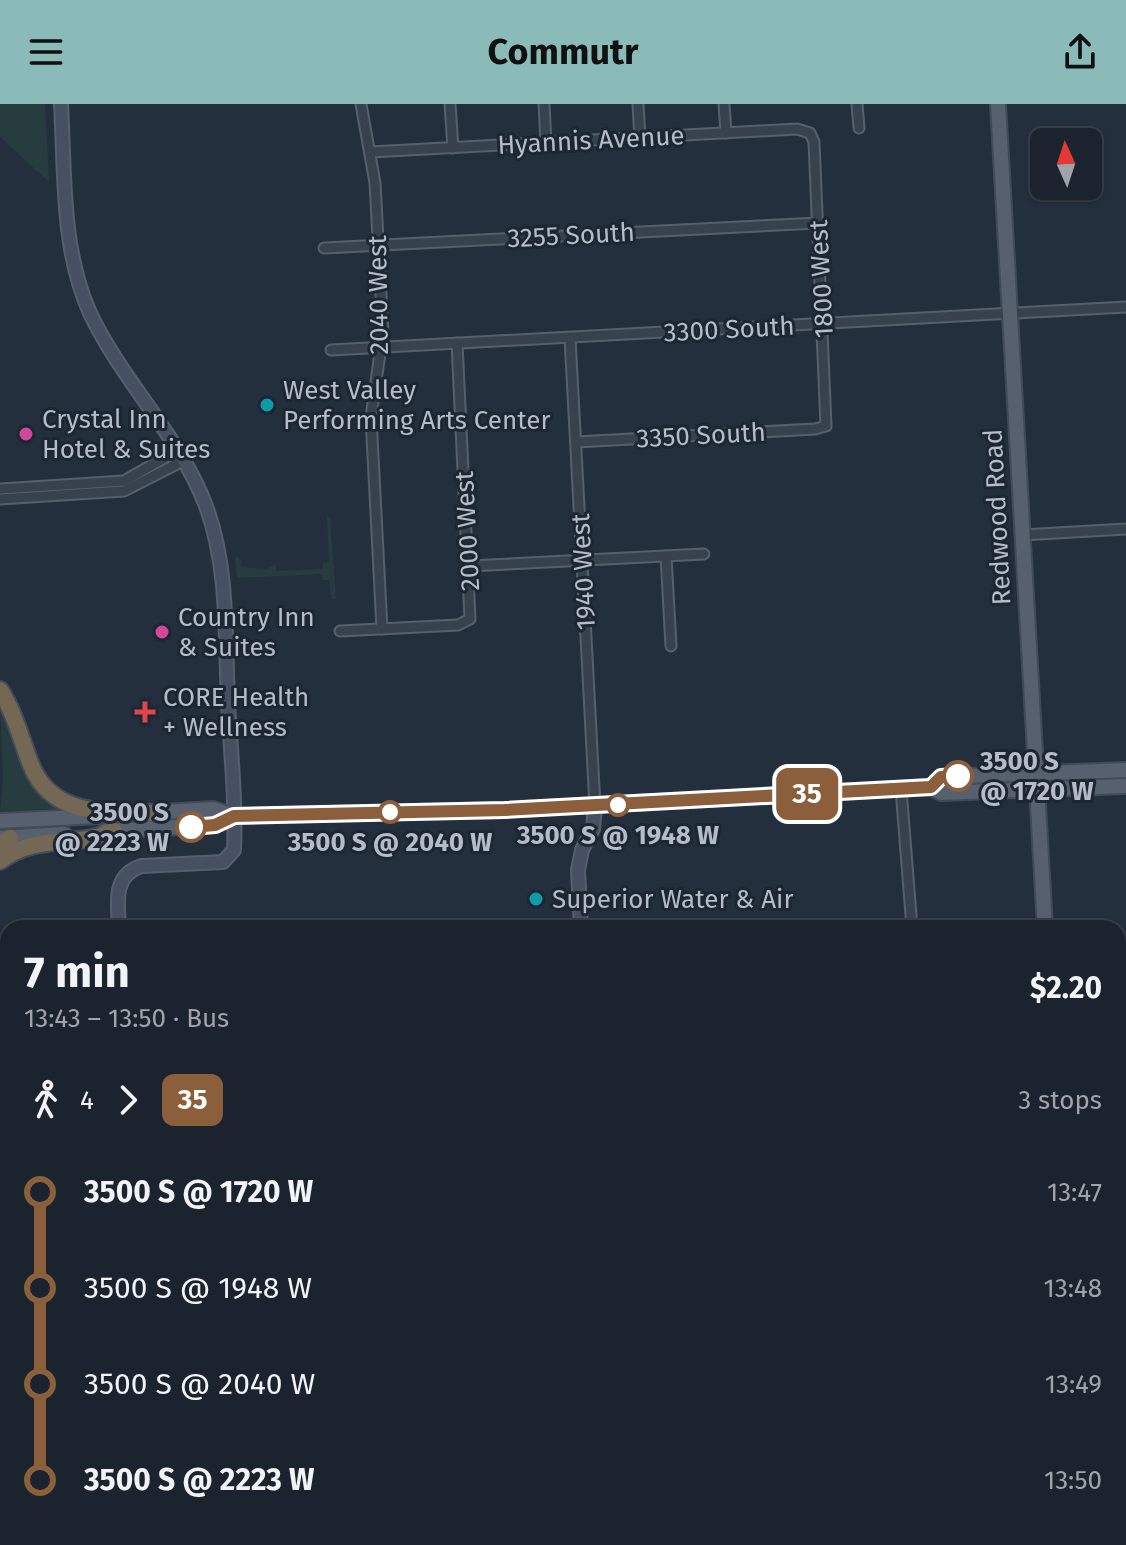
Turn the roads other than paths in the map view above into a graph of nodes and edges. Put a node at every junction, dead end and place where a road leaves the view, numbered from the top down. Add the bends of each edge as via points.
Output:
1 (61, 104) edge
2 (361, 104) edge
3 (450, 104) edge
4 (544, 104) edge
5 (638, 104) edge
6 (724, 104) edge
7 (857, 104) edge
8 (998, 104) edge
9 (859, 128) dead end
10 (726, 133) junction
11 (810, 133) joint
12 (640, 138) junction
13 (546, 143) junction
14 (453, 148) junction
15 (370, 152) junction
16 (818, 223) junction
17 (379, 245) junction
18 (324, 248) dead end
19 (1126, 307) edge
20 (1010, 314) junction
21 (824, 324) junction
22 (570, 338) junction
23 (457, 343) junction
24 (383, 347) junction
25 (331, 350) dead end
26 (826, 426) joint
27 (576, 442) junction
28 (181, 455) junction
29 (0, 489) edge
30 (0, 499) edge
31 (1126, 529) edge
32 (1022, 535) junction
33 (704, 554) dead end
34 (666, 556) junction
35 (582, 560) junction
36 (469, 566) junction
37 (382, 629) junction
38 (340, 631) dead end
39 (671, 646) dead end
40 (0, 690) edge
41 (1126, 770) edge
42 (1035, 773) junction
43 (1126, 786) edge
44 (931, 787) junction
45 (901, 789) junction
46 (1036, 789) junction
47 (595, 806) junction
48 (156, 813) junction
49 (234, 816) junction
50 (0, 821) edge
51 (114, 831) junction
52 (3, 840) edge
53 (0, 861) edge
54 (119, 920) edge
55 (581, 920) edge
56 (911, 920) edge
57 (1044, 920) edge
58 (0, 1052) edge
59 (0, 1114) edge

1 - 28 street via 69,232 83,296 104,339
2 - 15 street, 2040 West
3 - 14 street
4 - 13 street
5 - 12 street
6 - 10 street
7 - 9 street
8 - 20 main road, Redwood Road
10 - 11 street, Hyannis Avenue
10 - 12 street, Hyannis Avenue
11 - 16 street, 1800 West
12 - 13 street, Hyannis Avenue
13 - 14 street, Hyannis Avenue
14 - 15 street, Hyannis Avenue
15 - 17 street, 2040 West
16 - 17 street, 3255 South
16 - 21 street, 1800 West
17 - 18 street, 3255 South
17 - 24 street, 2040 West
19 - 20 street, 3300 South
20 - 21 street, 3300 South
20 - 32 main road, Redwood Road
21 - 22 street, 3300 South
21 - 26 street, 1800 West
22 - 23 street, 3300 South
22 - 27 street, 1940 West
23 - 24 street, 3300 South
23 - 36 street, 2000 West
24 - 25 street, 3300 South
24 - 37 street, 2040 West via 371,409
26 - 27 street, 3350 South
27 - 35 street, 1940 West
28 - 29 street via 124,481
28 - 30 street via 124,491
28 - 49 street via 207,510 221,568
31 - 32 street
32 - 42 main road, Redwood Road
33 - 34 street
34 - 35 street
34 - 39 street
35 - 36 street
35 - 47 street, 1940 West
36 - 37 street, 2000 West via 468,622
37 - 38 street
40 - 48 highway via 31,767 53,796 85,811
41 - 42 main road
42 - 44 main road via 941,777
42 - 46 main road, Redwood Road
43 - 46 main road
44 - 45 main road
44 - 46 main road via 941,793
45 - 47 main road
45 - 56 street
46 - 57 main road, Redwood Road
47 - 49 main road
47 - 55 street via 593,829 580,857
48 - 49 main road via 213,809
48 - 50 main road
49 - 51 main road via 215,825
49 - 54 street via 234,850 226,861 141,866 123,877
51 - 52 main road
51 - 53 highway via 99,838 29,845
58 - 59 street

